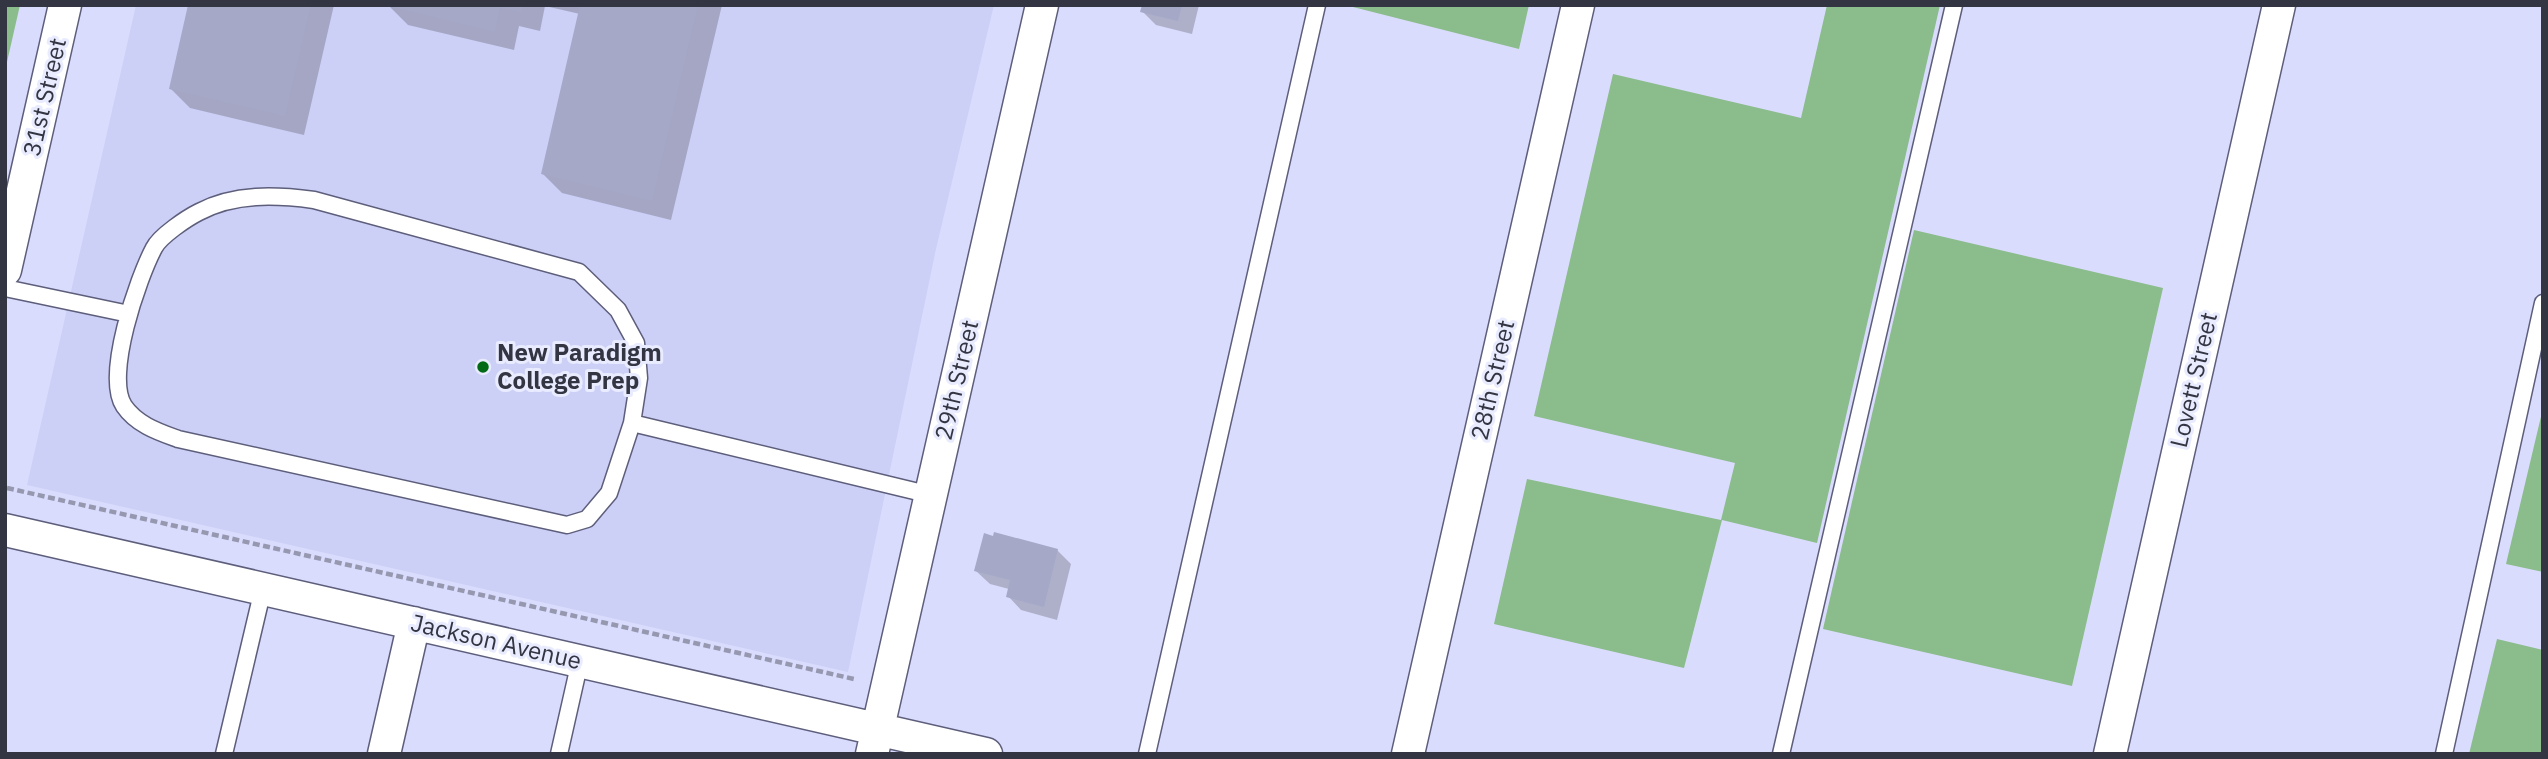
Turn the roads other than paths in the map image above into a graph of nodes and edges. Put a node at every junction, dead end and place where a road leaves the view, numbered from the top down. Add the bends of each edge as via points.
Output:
1 (65, 5) edge
2 (1042, 5) edge
3 (1317, 5) edge
4 (1578, 5) edge
5 (1954, 5) edge
6 (2279, 5) edge
7 (5, 270) edge
8 (5, 288) edge
9 (2543, 303) edge
10 (129, 314) junction
11 (632, 423) junction
12 (931, 495) junction
13 (5, 530) edge
14 (262, 589) junction
15 (414, 623) junction
16 (580, 661) junction
17 (875, 742) edge
18 (224, 754) edge
19 (384, 754) edge
20 (559, 754) edge
21 (986, 754) edge
22 (1147, 754) edge
23 (1408, 754) edge
24 (1781, 754) edge
25 (2110, 754) edge
26 (2444, 754) edge

1 - 7 street, 31st Street
2 - 12 street, 29th Street
3 - 22 lane
4 - 23 street, 28th Street
5 - 24 lane
6 - 25 street, Lovett Street
8 - 10 lane
9 - 26 lane
10 - 11 lane via 117,380 124,406 148,428 178,439 533,518 567,525 587,519 609,493
10 - 11 lane via 155,245 199,212 230,200 275,195 314,200 579,272 618,310 636,343 639,378
11 - 12 lane
12 - 17 street, 29th Street
13 - 14 street, Jackson Avenue
14 - 15 street, Jackson Avenue
14 - 18 lane
15 - 16 street, Jackson Avenue
15 - 19 street
16 - 17 street, Jackson Avenue
16 - 20 lane
17 - 21 street, Jackson Avenue

